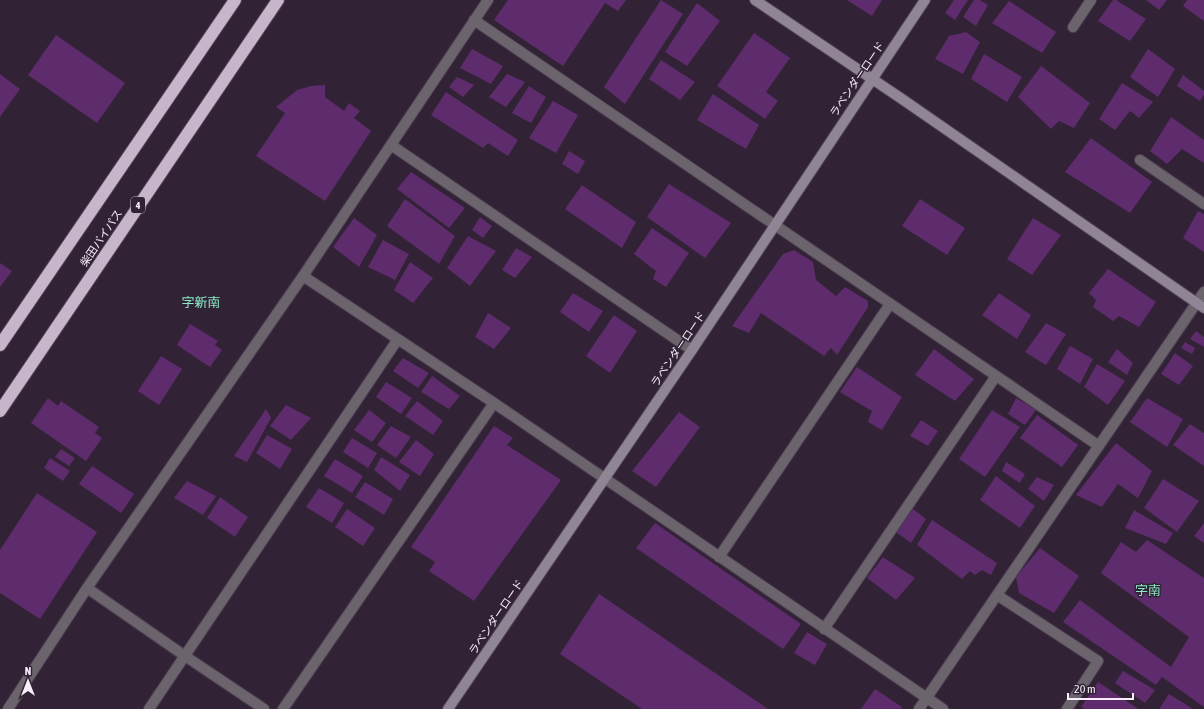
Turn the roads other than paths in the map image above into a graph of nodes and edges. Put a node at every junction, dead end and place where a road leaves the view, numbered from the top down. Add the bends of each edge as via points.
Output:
1 (235, 0) edge
2 (278, 0) edge
3 (488, 0) edge
4 (755, 0) edge
5 (925, 0) edge
6 (1091, 0) edge
7 (474, 20) junction
8 (1073, 27) dead end
9 (872, 79) junction
10 (391, 146) junction
11 (1140, 160) dead end
12 (1204, 204) edge
13 (775, 225) junction
14 (303, 276) junction
15 (1204, 292) edge
16 (890, 304) junction
17 (1200, 305) edge
18 (398, 339) junction
19 (0, 345) edge
20 (692, 350) junction
21 (996, 376) junction
22 (494, 403) junction
23 (0, 411) edge
24 (1099, 446) junction
25 (604, 479) junction
26 (719, 557) junction
27 (88, 588) junction
28 (997, 595) junction
29 (824, 629) junction
30 (184, 656) junction
31 (927, 698) junction
32 (8, 709) edge
33 (148, 709) edge
34 (264, 709) edge
35 (283, 709) edge
36 (448, 709) edge
37 (919, 709) edge
38 (943, 709) edge
39 (1066, 709) edge

1 - 19 highway
2 - 23 highway, 柴田バイパス / 4
3 - 7 street
4 - 9 street
5 - 9 street, ラベンダーロード
6 - 8 street
7 - 10 street
7 - 13 street
9 - 13 street, ラベンダーロード
9 - 17 street
10 - 14 street
10 - 20 street
11 - 12 street
13 - 16 street
13 - 20 street, ラベンダーロード
14 - 18 street
14 - 27 street
15 - 17 street
16 - 21 street
16 - 26 street
17 - 24 street
18 - 22 street
18 - 30 street
20 - 25 street, ラベンダーロード
21 - 24 street
21 - 29 street
22 - 25 street
22 - 35 street
24 - 28 street
25 - 26 street
25 - 36 street, ラベンダーロード
26 - 29 street
27 - 30 street
27 - 32 street
28 - 31 street
28 - 39 street via 1098,661
29 - 31 street
30 - 33 street
30 - 34 street
31 - 37 street
31 - 38 street

